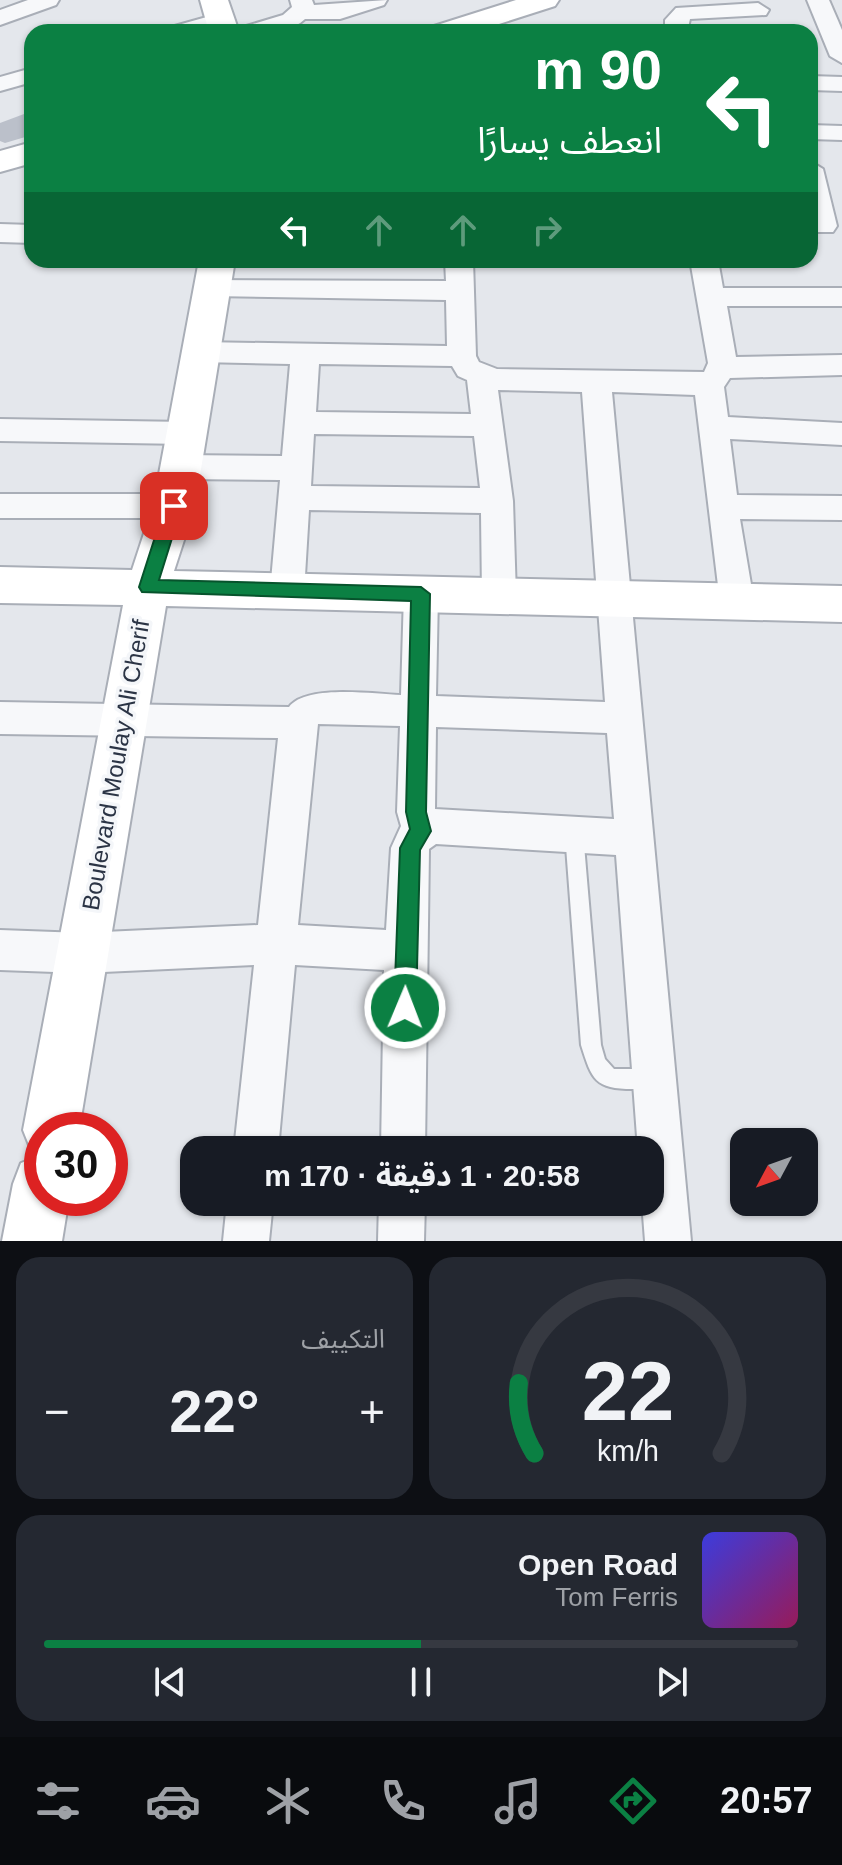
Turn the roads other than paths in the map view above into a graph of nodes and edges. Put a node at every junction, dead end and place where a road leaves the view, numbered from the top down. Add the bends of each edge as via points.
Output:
1 (48, 0) edge
2 (376, 0) edge
3 (523, 0) edge
4 (545, 0) edge
5 (818, 0) edge
6 (302, 6) edge
7 (759, 14) edge
8 (220, 17) edge
9 (0, 18) edge
10 (201, 24) edge
11 (278, 24) edge
12 (449, 24) edge
13 (469, 24) edge
14 (676, 24) edge
15 (842, 56) edge
16 (24, 77) edge
17 (818, 83) edge
18 (0, 84) edge
19 (842, 84) edge
20 (818, 132) edge
21 (842, 133) edge
22 (24, 154) edge
23 (0, 162) edge
24 (24, 164) edge
25 (0, 171) edge
26 (818, 199) edge
27 (825, 226) edge
28 (0, 233) edge
29 (24, 234) edge
30 (459, 268) edge
31 (706, 268) edge
32 (214, 274) edge
33 (459, 291) junction
34 (712, 297) junction
35 (842, 297) edge
36 (200, 352) junction
37 (305, 354) junction
38 (842, 365) edge
39 (472, 366) junction
40 (716, 375) junction
41 (596, 382) junction
42 (300, 423) junction
43 (489, 425) junction
44 (712, 427) junction
45 (0, 430) edge
46 (842, 434) edge
47 (180, 469) junction
48 (295, 483) junction
49 (497, 501) junction
50 (0, 506) edge
51 (722, 507) junction
52 (842, 508) edge
53 (0, 585) edge
54 (148, 587) junction
55 (287, 592) junction
56 (421, 594) junction
57 (499, 596) junction
58 (615, 599) junction
59 (737, 602) junction
60 (842, 604) edge
61 (420, 713) junction
62 (0, 718) edge
63 (125, 718) junction
64 (625, 718) junction
65 (298, 723) junction
66 (421, 831) junction
67 (574, 833) junction
68 (634, 838) junction
69 (278, 944) junction
70 (0, 950) edge
71 (405, 951) junction
72 (82, 953) junction
73 (654, 1079) junction
74 (54, 1112) edge
75 (257, 1136) edge
76 (403, 1136) edge
77 (36, 1216) edge
78 (249, 1216) edge
79 (402, 1216) edge
80 (32, 1241) edge
81 (246, 1241) edge
82 (401, 1241) edge
83 (668, 1241) edge

1 - 9 street
2 - 6 street via 340,12
3 - 12 street
4 - 13 street
5 - 15 street
6 - 11 street via 291,20
7 - 14 street via 684,13
8 - 10 street
16 - 18 street
17 - 19 street
20 - 21 street
22 - 23 street
24 - 25 street
26 - 27 street
28 - 29 street
30 - 33 street
31 - 34 street
32 - 33 street
32 - 36 street, Boulevard Moulay Ali Cherif
33 - 39 street
34 - 35 street
34 - 40 street
36 - 37 street
36 - 47 street, Boulevard Moulay Ali Cherif
37 - 39 street
37 - 42 street
38 - 40 street
39 - 41 street
39 - 43 street
40 - 41 street
40 - 44 street
41 - 58 street
42 - 43 street
42 - 48 street
43 - 49 street
44 - 46 street
44 - 51 street
45 - 47 street
47 - 48 street
47 - 50 street
47 - 54 street, Boulevard Moulay Ali Cherif
48 - 49 street
48 - 55 street
49 - 57 street
51 - 52 street
51 - 59 street
53 - 54 street
54 - 55 street
54 - 63 street, Boulevard Moulay Ali Cherif
55 - 56 street
56 - 57 street
56 - 61 street
57 - 58 street
58 - 59 street
58 - 64 street
59 - 60 street
61 - 64 street
61 - 65 street via 317,708
61 - 66 street via 416,812
62 - 63 street
63 - 65 street
63 - 72 street, Boulevard Moulay Ali Cherif
64 - 68 street
65 - 69 street
66 - 67 street via 439,824
66 - 71 street via 410,848
67 - 68 street
67 - 73 lane via 597,1065 610,1079
68 - 73 street
69 - 71 street
69 - 72 street
69 - 75 street
70 - 72 street
71 - 76 street
72 - 74 street, Boulevard Moulay Ali Cherif
73 - 83 street
77 - 80 street
78 - 81 street
79 - 82 street

